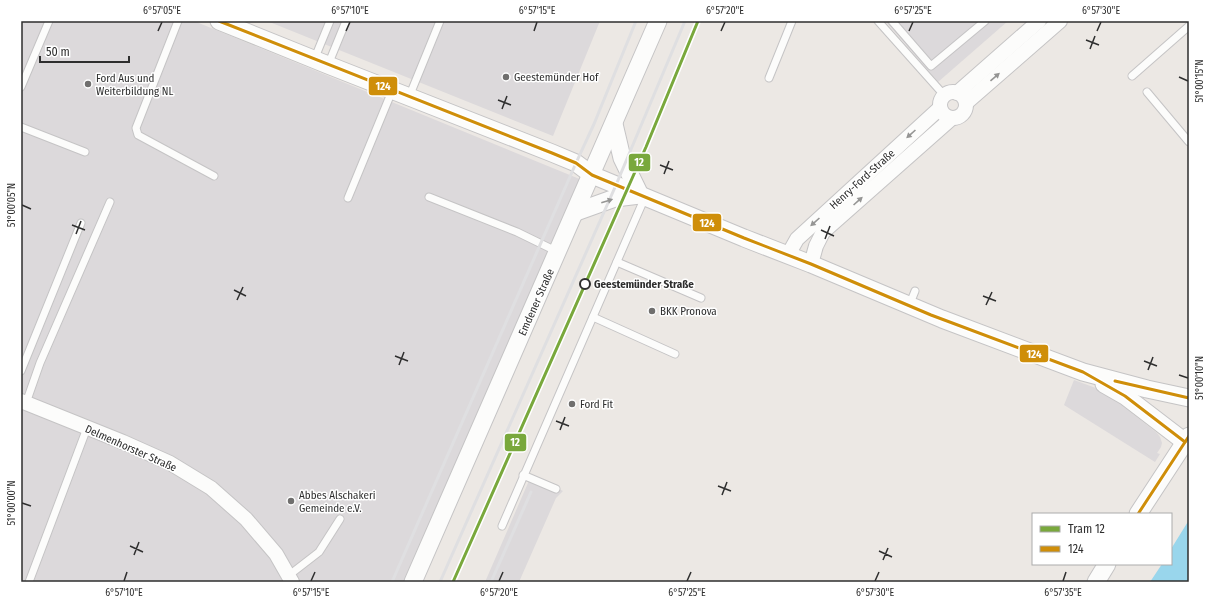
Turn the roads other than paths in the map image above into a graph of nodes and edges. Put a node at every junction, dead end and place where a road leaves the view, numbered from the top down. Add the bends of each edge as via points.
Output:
1 (49, 21) edge
2 (178, 21) edge
3 (219, 21) edge
4 (330, 21) edge
5 (346, 21) edge
6 (440, 21) edge
7 (658, 21) edge
8 (792, 21) edge
9 (878, 21) edge
10 (892, 21) edge
11 (985, 21) edge
12 (1039, 21) edge
13 (1060, 21) edge
14 (1189, 26) edge
15 (321, 63) junction
16 (1132, 76) dead end
17 (769, 78) dead end
18 (21, 87) edge
19 (392, 91) junction
20 (1147, 92) dead end
21 (409, 97) junction
22 (952, 100) junction
23 (952, 118) junction
24 (614, 124) junction
25 (21, 127) edge
26 (1189, 142) edge
27 (84, 152) dead end
28 (592, 175) junction
29 (214, 176) dead end
30 (643, 196) junction
31 (429, 197) dead end
32 (348, 198) dead end
33 (110, 202) dead end
34 (576, 212) junction
35 (81, 222) dead end
36 (558, 252) junction
37 (788, 255) junction
38 (617, 262) junction
39 (810, 264) junction
40 (700, 298) dead end
41 (592, 317) junction
42 (676, 354) dead end
43 (21, 371) edge
44 (1083, 372) junction
45 (1189, 398) edge
46 (24, 402) edge
47 (87, 428) junction
48 (1187, 439) edge
49 (523, 476) junction
50 (556, 490) dead end
51 (1139, 513) edge
52 (340, 519) dead end
53 (502, 526) dead end
54 (1106, 565) edge
55 (290, 579) edge
56 (29, 582) edge
57 (413, 582) edge
58 (1096, 582) edge

1 - 18 lane
2 - 29 lane via 136,128 138,135
3 - 15 street
4 - 15 lane
5 - 15 lane
6 - 21 lane
7 - 24 street, Emdener Straße
8 - 17 lane
9 - 22 lane
10 - 11 lane via 931,66
12 - 22 street, Henry-Ford-Straße
22 -> 13 street, Henry-Ford-Straße
14 - 16 lane
15 - 19 street
19 - 21 street
19 - 32 lane
20 - 26 lane
21 - 28 street via 576,163
22 - 23 street via 944,115
22 - 23 street, Henry-Ford-Straße via 966,107 959,117
22 -> 37 street, Henry-Ford-Straße via 797,239
39 -> 23 street, Henry-Ford-Straße via 824,232
24 - 28 street, Emdener Straße
24 - 30 street via 622,158
25 - 27 lane
28 - 30 street
28 - 34 street, Emdener Straße
34 -> 30 street via 615,198
30 - 37 street
30 - 38 lane
31 - 36 lane via 517,232
33 - 46 lane
34 - 36 street, Emdener Straße
35 - 43 lane
36 - 57 street, Emdener Straße
37 - 39 street
38 - 40 lane
38 - 41 lane
39 - 44 street via 912,298
41 - 42 lane
41 - 49 lane
44 - 45 street via 1147,390
44 - 48 street via 1125,396
46 - 47 street, Delmenhorster Straße
47 - 55 street, Delmenhorster Straße via 170,463 211,488 246,519 276,554
47 - 56 lane
48 - 51 street
49 - 50 lane
49 - 53 lane
52 - 55 lane via 319,552
54 - 58 street

